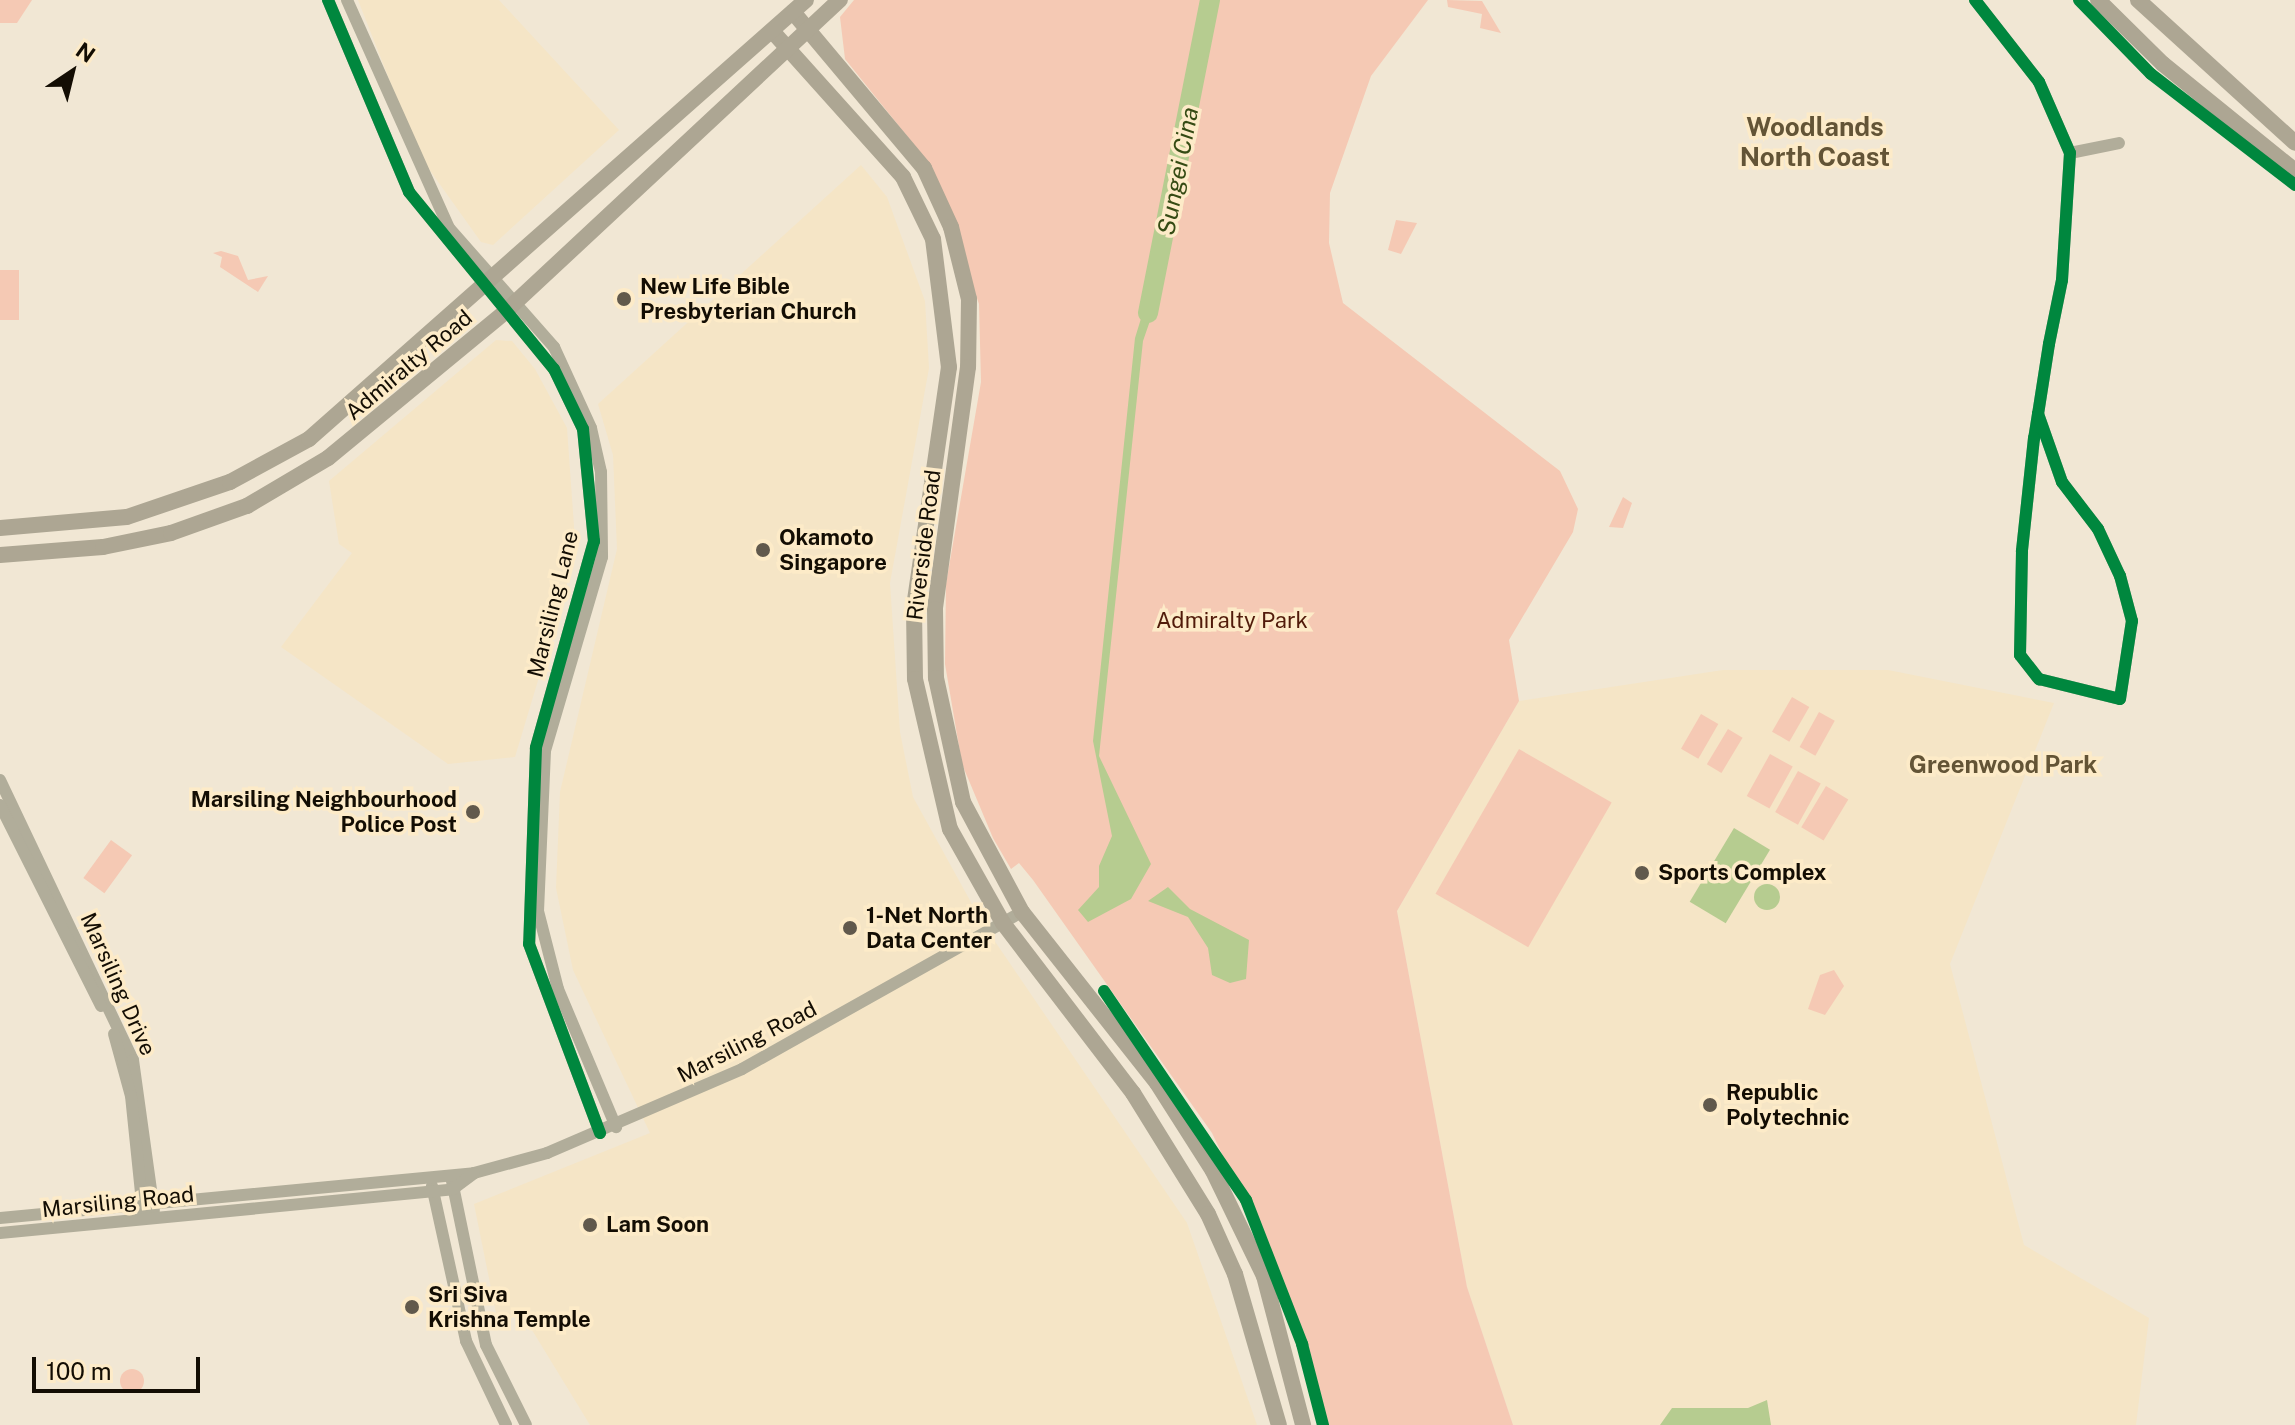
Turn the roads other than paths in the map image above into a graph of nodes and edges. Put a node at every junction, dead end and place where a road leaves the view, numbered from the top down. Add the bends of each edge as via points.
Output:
1 (328, 0) edge
2 (347, 0) edge
3 (806, 0) edge
4 (840, 0) edge
5 (1975, 0) edge
6 (2098, 0) edge
7 (2138, 0) edge
8 (793, 12) junction
9 (809, 29) junction
10 (773, 32) junction
11 (788, 49) junction
12 (2119, 143) dead end
13 (2295, 143) edge
14 (2070, 153) junction
15 (2295, 171) edge
16 (489, 284) junction
17 (510, 308) junction
18 (2038, 414) junction
19 (0, 528) edge
20 (0, 555) edge
21 (585, 599) junction
22 (0, 780) edge
23 (0, 805) edge
24 (1022, 912) junction
25 (1003, 923) junction
26 (616, 1127) junction
27 (600, 1133) junction
28 (450, 1172) junction
29 (474, 1173) junction
30 (429, 1175) junction
31 (453, 1189) junction
32 (433, 1191) junction
33 (148, 1205) junction
34 (0, 1218) edge
35 (150, 1219) junction
36 (0, 1233) edge
37 (506, 1425) edge
38 (526, 1425) edge
39 (1279, 1425) edge
40 (1303, 1425) edge

1 - 16 street, Marsiling Lane via 400,175
2 - 16 street, Marsiling Lane via 449,228
3 - 8 main road, Admiralty Road
4 - 9 main road, Admiralty Road
5 - 14 street via 2039,82
6 - 15 main road via 2163,64
7 - 13 main road
8 - 9 main road, Riverside Road
8 - 10 main road, Admiralty Road
9 - 11 main road, Admiralty Road
9 - 24 main road, Riverside Road via 924,168 951,227 969,299 968,367 936,594 936,678 963,802
10 - 11 main road, Riverside Road
10 - 16 main road, Admiralty Road
11 - 17 main road, Admiralty Road
11 - 25 main road, Riverside Road via 903,177 933,239 949,367 915,596 915,679 950,829
12 - 14 street
14 - 18 street via 2062,280
16 - 17 street, Marsiling Lane
16 - 19 main road, Admiralty Road via 340,417 262,466 127,517
17 - 20 main road, Admiralty Road via 361,436 247,506 134,542
17 - 21 street, Marsiling Lane via 554,369 583,429 594,541
18 - 18 street via 2062,482 2098,529 2120,576 2132,621 2120,699 2039,679 2020,655
21 - 26 street, Marsiling Lane via 545,751 538,911 558,989
21 - 27 street, Marsiling Lane via 536,748 529,944
22 - 33 street, Marsiling Drive via 133,1060
23 - 33 street, Marsiling Drive via 111,1026 131,1096
24 - 25 street, Marsiling Road
24 - 40 main road, Riverside Road via 1157,1083 1213,1171 1264,1276
25 - 26 street, Marsiling Road via 742,1069
25 - 39 main road, Riverside Road via 1133,1093 1208,1214 1235,1274
26 - 27 street, Marsiling Road
27 - 29 street, Marsiling Road
28 - 29 street, Marsiling Road
28 - 30 street, Marsiling Road
28 - 31 street
29 - 31 street, Marsiling Road
30 - 32 street
30 - 33 street, Marsiling Road
31 - 32 street, Marsiling Road
31 - 38 street via 486,1345
32 - 35 street, Marsiling Road
32 - 37 street via 466,1341
33 - 34 street, Marsiling Road
33 - 35 street, Marsiling Drive
35 - 36 street, Marsiling Road

